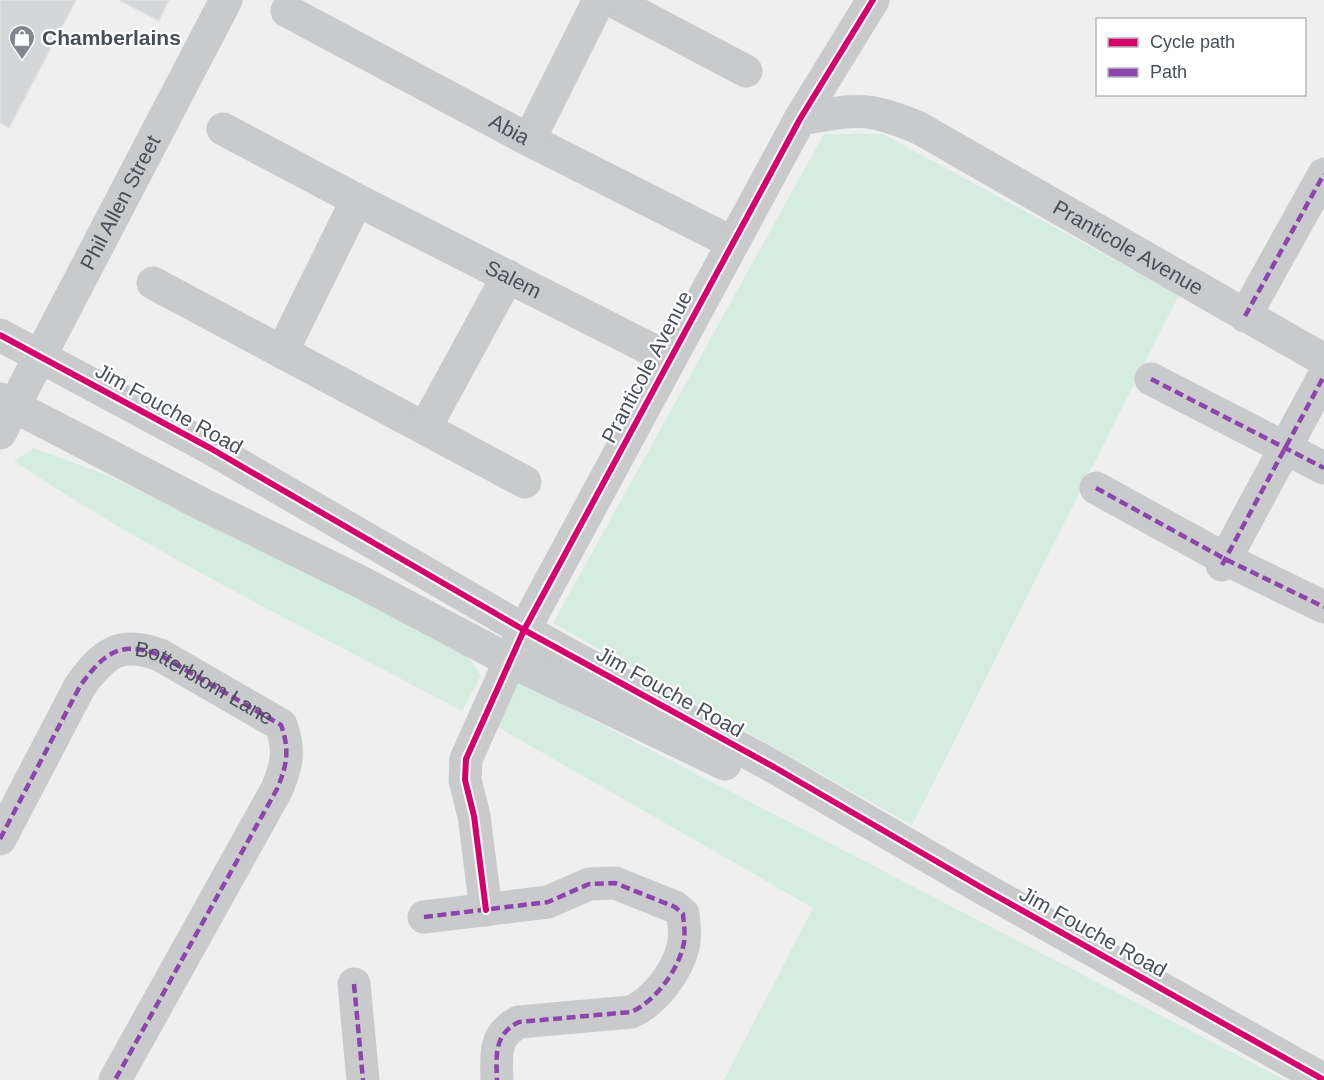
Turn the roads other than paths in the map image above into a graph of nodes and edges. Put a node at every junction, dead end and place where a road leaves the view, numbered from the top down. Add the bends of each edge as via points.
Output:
1 (226, 0) edge
2 (599, 0) edge
3 (873, 0) edge
4 (627, 4) edge
5 (287, 11) dead end
6 (746, 71) dead end
7 (800, 119) junction
8 (223, 129) dead end
9 (530, 140) junction
10 (1322, 183) edge
11 (357, 200) junction
12 (733, 243) junction
13 (508, 276) junction
14 (153, 283) dead end
15 (1245, 316) junction
16 (0, 335) edge
17 (282, 352) junction
18 (40, 357) junction
19 (670, 359) junction
20 (1324, 360) edge
21 (1324, 376) edge
22 (1151, 379) dead end
23 (5, 413) edge
24 (425, 428) junction
25 (1285, 447) junction
26 (1324, 468) edge
27 (525, 482) dead end
28 (1096, 488) dead end
29 (1224, 562) junction
30 (1324, 607) edge
31 (524, 630) junction
32 (510, 660) junction
33 (2, 830) edge
34 (984, 890) junction
35 (486, 910) junction
36 (424, 917) dead end
37 (354, 984) dead end
38 (115, 1080) edge
39 (363, 1080) edge
40 (496, 1080) edge
41 (1323, 1080) edge

1 - 18 street, Phil Allen Street
2 - 9 street
3 - 7 street
4 - 6 street
5 - 9 street, Abia
7 - 12 street, Pranticole Avenue
7 - 15 street, Pranticole Avenue via 872,110 919,128
8 - 11 street, Salem
9 - 12 street, Abia
10 - 15 street
11 - 13 street, Salem
11 - 17 street
12 - 19 street, Pranticole Avenue
13 - 19 street, Salem
13 - 24 street
14 - 17 street
15 - 20 street, Pranticole Avenue
16 - 18 street, Jim Fouche Road
17 - 24 street
18 - 23 street, Phil Allen Street
18 - 31 street, Jim Fouche Road via 210,448
19 - 31 street, Pranticole Avenue
21 - 25 street
22 - 25 street
23 - 32 street, Jim Fouche Road via 359,581
24 - 27 street
25 - 26 street
25 - 29 street
28 - 29 street
29 - 30 street
31 - 32 street, Pranticole Avenue
31 - 34 street, Jim Fouche Road via 774,767
32 - 34 street, Jim Fouche Road
32 - 35 street, Pranticole Avenue via 464,769
33 - 38 street, Botterblom Lane via 80,686 97,663 117,650 141,648 160,655 281,725 287,742 287,764 277,789
34 - 41 street, Jim Fouche Road
35 - 36 street
35 - 40 street via 548,902 589,884 615,883 675,907 683,914 685,930 676,965 644,1007 632,1012 519,1022 506,1028 496,1057
37 - 39 street

